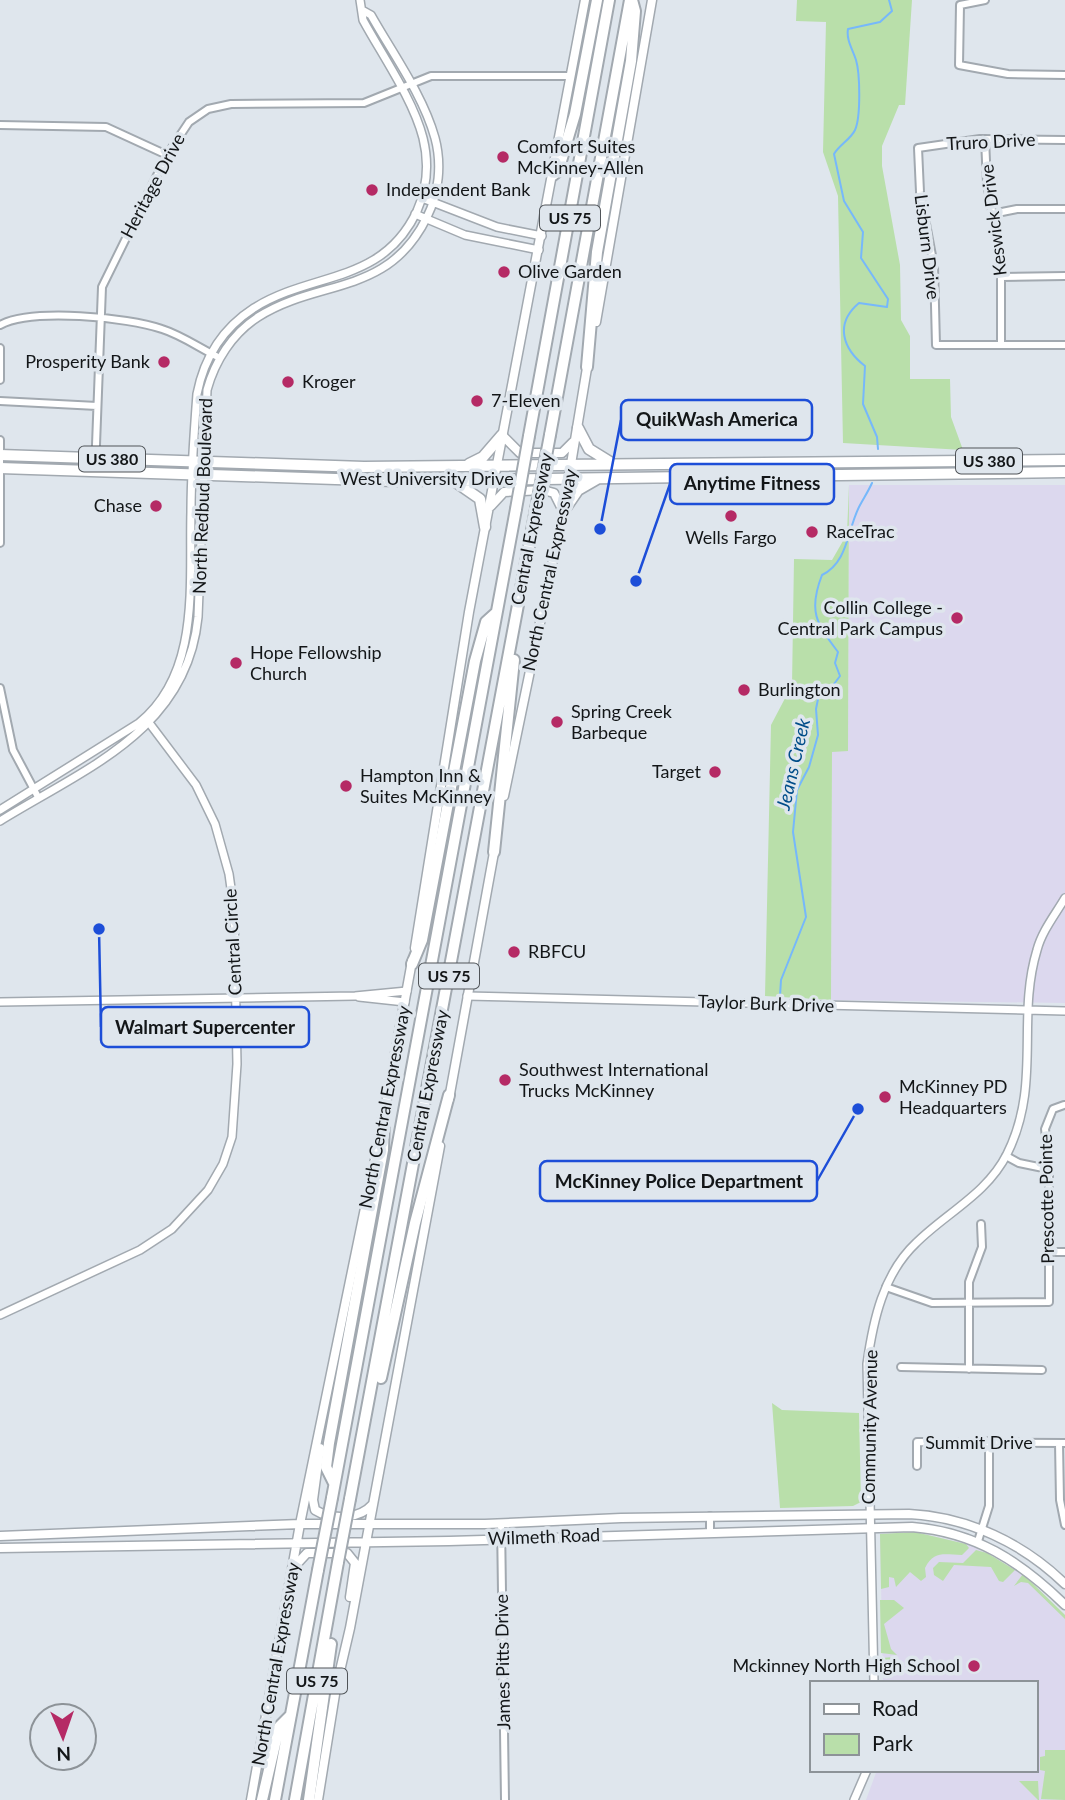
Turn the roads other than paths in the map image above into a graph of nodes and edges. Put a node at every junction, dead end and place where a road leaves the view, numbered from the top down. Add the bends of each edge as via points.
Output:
1 (360, 0) edge
2 (585, 0) edge
3 (597, 0) edge
4 (609, 0) edge
5 (631, 0) edge
6 (652, 0) edge
7 (985, 0) edge
8 (362, 10) junction
9 (1065, 75) edge
10 (570, 76) junction
11 (410, 84) junction
12 (400, 89) junction
13 (0, 125) edge
14 (985, 139) junction
15 (1065, 139) edge
16 (918, 148) joint
17 (167, 155) junction
18 (553, 175) junction
19 (422, 198) junction
20 (434, 202) junction
21 (1065, 209) edge
22 (415, 214) junction
23 (992, 215) junction
24 (471, 218) junction
25 (426, 220) junction
26 (465, 235) junction
27 (542, 236) junction
28 (539, 250) junction
29 (1065, 276) edge
30 (1001, 277) junction
31 (99, 318) junction
32 (0, 325) edge
33 (1001, 344) junction
34 (1065, 345) edge
35 (0, 348) edge
36 (211, 354) junction
37 (220, 359) junction
38 (587, 367) junction
39 (0, 380) edge
40 (0, 401) edge
41 (97, 405) junction
42 (578, 428) junction
43 (502, 435) junction
44 (0, 440) edge
45 (0, 455) edge
46 (96, 459) junction
47 (1065, 460) edge
48 (192, 462) junction
49 (205, 462) junction
50 (614, 464) junction
51 (694, 464) junction
52 (572, 465) junction
53 (496, 466) junction
54 (462, 467) junction
55 (0, 468) edge
56 (96, 471) junction
57 (1065, 471) edge
58 (192, 474) junction
59 (205, 474) junction
60 (694, 477) junction
61 (569, 478) junction
62 (601, 478) junction
63 (453, 480) junction
64 (494, 480) junction
65 (191, 506) junction
66 (488, 512) junction
67 (563, 512) junction
68 (0, 522) edge
69 (485, 527) junction
70 (0, 543) edge
71 (202, 543) junction
72 (523, 579) junction
73 (496, 613) junction
74 (189, 615) junction
75 (198, 617) junction
76 (0, 688) edge
77 (148, 721) junction
78 (33, 789) junction
79 (38, 797) junction
80 (0, 810) edge
81 (0, 821) edge
82 (494, 852) junction
83 (1065, 898) edge
84 (412, 964) junction
85 (407, 991) junction
86 (355, 996) junction
87 (467, 996) junction
88 (236, 999) junction
89 (0, 1002) edge
90 (405, 1003) junction
91 (1029, 1011) junction
92 (1065, 1011) edge
93 (449, 1095) junction
94 (1064, 1105) edge
95 (384, 1116) junction
96 (1006, 1156) junction
97 (1048, 1169) junction
98 (981, 1224) dead end
99 (1048, 1252) junction
100 (1065, 1252) edge
101 (886, 1287) junction
102 (968, 1304) junction
103 (0, 1315) edge
104 (901, 1367) dead end
105 (969, 1369) junction
106 (1042, 1370) dead end
107 (321, 1424) junction
108 (989, 1441) junction
109 (1062, 1443) edge
110 (362, 1444) junction
111 (918, 1466) dead end
112 (334, 1483) junction
113 (373, 1503) junction
114 (869, 1513) junction
115 (710, 1516) junction
116 (1064, 1522) edge
117 (501, 1523) junction
118 (300, 1524) junction
119 (369, 1525) junction
120 (263, 1526) junction
121 (869, 1527) junction
122 (983, 1530) junction
123 (710, 1531) junction
124 (104, 1532) junction
125 (0, 1536) edge
126 (501, 1538) junction
127 (297, 1541) junction
128 (978, 1541) junction
129 (365, 1542) junction
130 (198, 1544) junction
131 (104, 1546) junction
132 (0, 1548) edge
133 (338, 1562) junction
134 (293, 1568) junction
135 (1065, 1584) edge
136 (1065, 1605) edge
137 (350, 1628) junction
138 (874, 1681) edge
139 (291, 1715) junction
140 (866, 1772) edge
141 (251, 1800) edge
142 (262, 1800) edge
143 (275, 1800) edge
144 (295, 1800) edge
145 (309, 1800) edge
146 (318, 1800) edge
147 (505, 1800) edge
148 (854, 1800) edge

1 - 8 street, North Redbud Boulevard
2 - 10 main road, North Central Expressway
3 - 18 highway via 575,114
4 - 73 highway, Central Expressway / US 75, bridge
5 - 38 highway via 635,11 631,61 597,252
5 - 72 highway, Central Expressway / US 75, bridge
6 - 38 main road, North Central Expressway
7 - 9 street via 960,5 959,65 1008,74
8 - 11 street, North Redbud Boulevard via 371,15
8 - 12 street, North Redbud Boulevard
10 - 11 street, Heritage Drive via 431,76
10 - 18 main road, North Central Expressway
11 - 12 street, Heritage Drive
11 - 20 street, North Redbud Boulevard via 437,150
12 - 17 street, Heritage Drive via 359,104 220,105 189,122
12 - 19 street, North Redbud Boulevard via 425,146
13 - 17 street via 106,127
14 - 15 street, Truro Drive
14 - 16 street, Truro Drive
14 - 23 street, Keswick Drive
16 - 33 street, Lisburn Drive via 920,192 934,266 936,345
17 - 31 street, Heritage Drive via 106,275
18 - 27 main road, North Central Expressway
19 - 20 street
19 - 22 street, North Redbud Boulevard
20 - 24 street
20 - 25 street, North Redbud Boulevard
21 - 23 street via 1017,209
22 - 25 street
22 - 36 street, North Redbud Boulevard via 401,237 376,259 256,307 226,331
23 - 30 street, Keswick Drive
24 - 26 street
24 - 27 street
25 - 26 street
25 - 37 street, North Redbud Boulevard via 403,251 381,270 260,316 236,336
26 - 28 street
27 - 28 main road, North Central Expressway
28 - 43 main road, North Central Expressway
29 - 30 street
30 - 33 street, Keswick Drive
31 - 32 street via 19,317
31 - 36 street via 161,328
31 - 41 street, Heritage Drive
33 - 34 street
35 - 39 street
36 - 37 street
36 - 48 street, North Redbud Boulevard via 197,394
37 - 49 street, North Redbud Boulevard via 207,390
38 - 42 main road, North Central Expressway
40 - 41 street
41 - 46 street, Heritage Drive
42 - 43 main road via 571,446 558,454 517,453
42 - 50 highway via 589,449
42 - 52 main road, North Central Expressway
43 - 53 main road, North Central Expressway
43 - 54 highway via 483,457
44 - 45 street
45 - 46 highway, West University Drive / US 380
45 - 55 street
46 - 48 highway, West University Drive / US 380
46 - 56 street, Heritage Drive
47 - 51 highway, West University Drive / US 380
48 - 49 highway, West University Drive / US 380
48 - 58 street, North Redbud Boulevard
49 - 54 highway, West University Drive / US 380
49 - 59 street, North Redbud Boulevard
50 - 51 highway, West University Drive / US 380
50 - 52 highway, West University Drive / US 380
51 - 60 highway
52 - 53 highway, West University Drive / US 380
52 - 61 main road, North Central Expressway
53 - 54 highway, West University Drive / US 380
53 - 64 main road, North Central Expressway
55 - 56 highway, West University Drive / US 380
55 - 68 street
56 - 58 highway, West University Drive / US 380
57 - 60 highway, West University Drive / US 380
58 - 59 highway, West University Drive / US 380
58 - 65 street, North Redbud Boulevard
59 - 63 highway, West University Drive / US 380
59 - 71 street, North Redbud Boulevard
60 - 62 highway, West University Drive / US 380
61 - 62 highway, West University Drive / US 380
61 - 64 highway, West University Drive / US 380
61 - 67 main road, North Central Expressway
62 - 67 highway via 578,490
63 - 64 highway, West University Drive / US 380
63 - 69 highway via 480,499
64 - 66 main road, North Central Expressway
65 - 71 street via 194,539
65 - 74 street, North Redbud Boulevard
66 - 67 main road via 503,492 543,490 557,496
66 - 69 main road, North Central Expressway
67 - 82 main road, North Central Expressway
68 - 70 street
69 - 84 main road, North Central Expressway
71 - 75 street, North Redbud Boulevard
72 - 82 highway
72 - 110 highway, Central Expressway / US 75
73 - 84 highway via 486,622 475,661 422,940
73 - 112 highway, Central Expressway / US 75
74 - 75 street
74 - 77 street, North Redbud Boulevard via 177,668
75 - 77 street, North Redbud Boulevard via 195,643 181,678
76 - 78 street via 13,750
77 - 78 street, North Redbud Boulevard
77 - 79 street, North Redbud Boulevard via 118,747
77 - 88 street, Central Circle via 196,785 220,841 234,910
78 - 79 street
78 - 80 street, North Redbud Boulevard
79 - 81 street, North Redbud Boulevard
82 - 87 main road, North Central Expressway
83 - 91 street, Community Avenue via 1037,947
84 - 85 main road, North Central Expressway
85 - 86 street
85 - 90 main road, North Central Expressway
86 - 88 street
86 - 90 street
87 - 91 street, Taylor Burk Drive
87 - 93 main road, North Central Expressway
88 - 89 street
88 - 103 street, Central Circle via 234,1127 223,1164 204,1196 180,1223 155,1241
90 - 95 main road, North Central Expressway
91 - 92 street, Taylor Burk Drive
91 - 96 street, Community Avenue via 1027,1094
93 - 110 highway via 415,1223 376,1406
93 - 113 main road, North Central Expressway
94 - 97 street, Prescotte Pointe via 1046,1118
95 - 107 main road, North Central Expressway
95 - 112 highway via 383,1150 329,1443 326,1467
96 - 97 street
96 - 101 street, Community Avenue via 985,1185 915,1243
97 - 99 street, Prescotte Pointe
98 - 102 street via 982,1247 969,1282
99 - 100 street
99 - 102 street, Prescotte Pointe via 1049,1302
101 - 102 street via 932,1303
101 - 114 street, Community Avenue via 867,1364
102 - 105 street
104 - 105 street
105 - 106 street
107 - 113 main road via 315,1510 355,1517
107 - 118 main road, North Central Expressway
108 - 109 street, Summit Drive
108 - 111 street, Summit Drive via 917,1442
108 - 122 street via 990,1500
109 - 116 street
110 - 133 highway, Central Expressway / US 75, bridge
112 - 139 highway, Central Expressway / US 75, bridge
113 - 119 main road, North Central Expressway
114 - 115 main road, Wilmeth Road
114 - 121 street, Community Avenue
114 - 122 main road, Wilmeth Road via 933,1516
115 - 117 main road, Wilmeth Road
115 - 123 street
117 - 119 main road, Wilmeth Road
117 - 126 street, James Pitts Drive
118 - 119 main road, Wilmeth Road
118 - 120 main road, Wilmeth Road
118 - 127 main road, North Central Expressway
119 - 129 main road, North Central Expressway
120 - 124 main road, Wilmeth Road
120 - 130 main road via 203,1532
121 - 123 main road, Wilmeth Road
121 - 128 main road, Wilmeth Road via 935,1529
121 - 138 street, Community Avenue
122 - 128 street
122 - 135 main road, Wilmeth Road via 1045,1565
123 - 126 main road, Wilmeth Road
124 - 125 main road, Wilmeth Road
124 - 131 main road
126 - 129 main road, Wilmeth Road
126 - 147 street, James Pitts Drive
127 - 129 main road, Wilmeth Road
127 - 130 main road, Wilmeth Road
127 - 134 main road, North Central Expressway
128 - 136 main road, Wilmeth Road via 1022,1566
129 - 137 main road, North Central Expressway
130 - 131 main road, Wilmeth Road
131 - 132 main road, Wilmeth Road
133 - 144 highway, Central Expressway / US 75
133 - 145 highway via 339,1599
134 - 137 main road via 307,1553 351,1556 355,1563
134 - 141 main road, North Central Expressway
137 - 146 main road, North Central Expressway
139 - 142 highway via 279,1727
139 - 143 highway, Central Expressway / US 75
140 - 148 street

